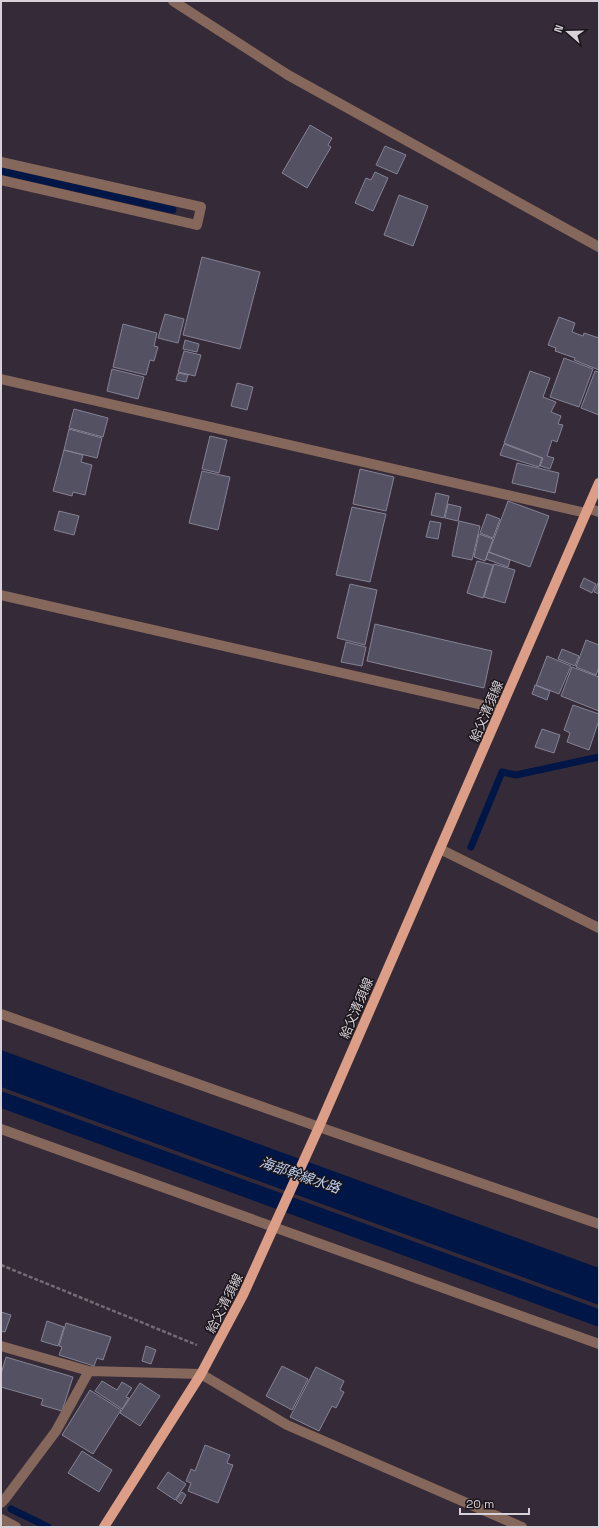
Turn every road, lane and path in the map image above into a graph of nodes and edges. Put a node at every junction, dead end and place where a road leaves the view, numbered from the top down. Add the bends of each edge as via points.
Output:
1 (173, 1) edge
2 (1, 162) edge
3 (1, 180) edge
4 (599, 247) edge
5 (1, 379) edge
6 (599, 483) edge
7 (587, 510) junction
8 (599, 512) edge
9 (1, 595) edge
10 (500, 710) junction
11 (440, 850) junction
12 (599, 928) edge
13 (1, 1014) edge
14 (319, 1127) junction
15 (1, 1129) edge
16 (276, 1222) junction
17 (599, 1224) edge
18 (1, 1265) edge
19 (599, 1344) edge
20 (1, 1346) edge
21 (213, 1352) junction
22 (89, 1371) junction
23 (201, 1374) junction
24 (1, 1503) edge
25 (1, 1519) edge
26 (16, 1527) edge
27 (104, 1527) edge
28 (522, 1527) edge

1 - 4 street via 288,75
2 - 3 street via 201,207 197,225
5 - 7 street
6 - 7 main road, 給父清須線
7 - 8 street
7 - 10 main road, 給父清須線
9 - 10 street
10 - 11 main road, 給父清須線
11 - 12 street
11 - 14 main road, 給父清須線
13 - 14 street
14 - 16 main road, 給父清須線
14 - 17 street
15 - 16 street
16 - 19 street
16 - 21 main road, 給父清須線 via 244,1295
18 - 21 path
20 - 22 street
21 - 23 main road, 給父清須線
22 - 23 street
22 - 24 street via 56,1431
23 - 27 main road, 給父清須線
23 - 28 street via 287,1425
25 - 26 street

